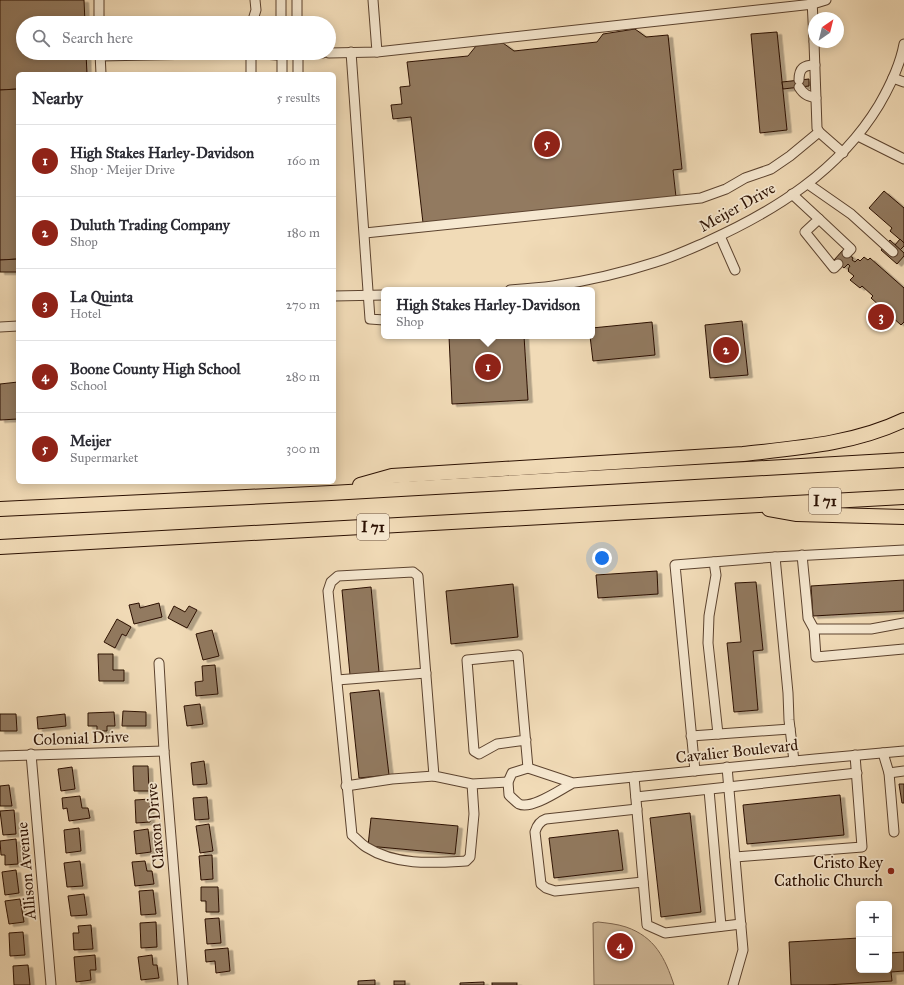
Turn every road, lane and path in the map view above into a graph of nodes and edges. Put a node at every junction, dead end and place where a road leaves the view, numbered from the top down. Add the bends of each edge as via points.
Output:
1 (99, 0) edge
2 (255, 0) edge
3 (281, 0) edge
4 (297, 0) edge
5 (372, 0) edge
6 (826, 0) edge
7 (812, 2) edge
8 (813, 12) edge
9 (99, 16) edge
10 (254, 16) edge
11 (281, 16) edge
12 (297, 16) edge
13 (904, 44) edge
14 (814, 48) edge
15 (351, 52) junction
16 (377, 52) junction
17 (336, 53) edge
18 (100, 60) edge
19 (251, 60) edge
20 (282, 60) edge
21 (298, 60) edge
22 (815, 65) junction
23 (101, 72) edge
24 (251, 72) edge
25 (282, 72) edge
26 (298, 72) edge
27 (893, 78) junction
28 (904, 82) edge
29 (816, 98) junction
30 (819, 132) junction
31 (858, 136) junction
32 (843, 153) junction
33 (904, 159) edge
34 (808, 184) junction
35 (792, 194) junction
36 (819, 219) junction
37 (365, 233) junction
38 (720, 236) junction
39 (893, 252) dead end
40 (847, 254) dead end
41 (838, 264) dead end
42 (735, 270) dead end
43 (556, 287) edge
44 (381, 295) edge
45 (336, 296) edge
46 (369, 296) junction
47 (381, 320) edge
48 (16, 326) edge
49 (0, 327) edge
50 (904, 420) edge
51 (904, 460) edge
52 (331, 493) junction
53 (904, 497) edge
54 (745, 505) junction
55 (0, 509) edge
56 (904, 517) edge
57 (0, 547) edge
58 (904, 550) edge
59 (802, 555) junction
60 (775, 556) junction
61 (714, 562) junction
62 (904, 623) edge
63 (814, 629) junction
64 (904, 649) edge
65 (159, 664) dead end
66 (426, 673) junction
67 (336, 680) junction
68 (790, 729) junction
69 (718, 734) junction
70 (691, 736) junction
71 (526, 740) junction
72 (164, 751) junction
73 (904, 751) edge
74 (883, 753) junction
75 (31, 754) junction
76 (855, 755) junction
77 (0, 756) edge
78 (794, 761) junction
79 (528, 768) junction
80 (727, 768) junction
81 (694, 771) junction
82 (904, 771) edge
83 (857, 773) junction
84 (889, 773) junction
85 (434, 776) junction
86 (634, 777) junction
87 (508, 782) junction
88 (572, 783) junction
89 (472, 784) junction
90 (346, 786) junction
91 (729, 788) junction
92 (709, 790) junction
93 (636, 798) junction
94 (637, 809) junction
95 (894, 832) dead end
96 (735, 858) junction
97 (643, 882) junction
98 (740, 924) junction
99 (721, 926) junction
100 (51, 985) edge
101 (183, 985) edge
102 (733, 985) edge

1 - 9 street
2 - 10 street
3 - 11 street
4 - 12 street
5 - 16 street
6 - 7 street
7 - 8 street
7 - 16 street
13 - 27 street, Meijer Drive
14 - 22 street
15 - 16 street
15 - 17 street
15 - 37 street
18 - 23 street
19 - 24 street
20 - 25 street
21 - 26 street
22 - 29 street
22 - 29 street via 801,68 799,84 807,96
27 - 28 street
27 - 31 street, Meijer Drive
29 - 30 street
30 - 32 street
30 - 37 street via 771,169 702,198
31 - 32 street, Meijer Drive
31 - 33 street
32 - 34 street, Meijer Drive
34 - 35 street, Meijer Drive
34 - 39 street via 850,214
35 - 36 street
35 - 38 street, Meijer Drive via 762,214
36 - 40 street via 851,249
36 - 41 street via 804,232 834,268
37 - 46 street
38 - 42 street
38 - 43 street, Meijer Drive via 657,262
44 - 46 street
45 - 46 street
46 - 47 street via 370,319
48 - 49 street
50 - 52 highway via 847,439 795,449 392,476
51 - 52 highway, I 71
52 - 55 highway, I 71
53 - 54 highway, I 71
54 - 56 highway via 797,514
54 - 57 highway, I 71
58 - 59 street
59 - 60 street
59 - 63 street via 808,618
60 - 61 street
60 - 68 street
61 - 69 street via 716,575 709,616 708,643
61 - 70 street via 675,565
62 - 63 street via 871,629
63 - 64 street via 816,657
65 - 72 street, Claxon Drive
66 - 67 street
66 - 67 street via 418,576 413,572 338,576 331,582 328,590
66 - 85 street
67 - 90 street
68 - 69 street
68 - 78 street
69 - 70 street
70 - 81 street
71 - 71 street via 518,655 468,660 474,751 479,754 497,744
71 - 79 street
72 - 75 street, Colonial Drive
72 - 101 street, Claxon Drive
73 - 74 street, Cavalier Boulevard
74 - 76 street, Cavalier Boulevard
74 - 84 street
75 - 77 street, Colonial Drive
75 - 100 street, Allison Avenue
76 - 78 street, Cavalier Boulevard
76 - 83 street
78 - 80 street, Cavalier Boulevard
79 - 87 street via 512,773
79 - 88 street, Cavalier Boulevard
80 - 81 street, Cavalier Boulevard
80 - 91 street
81 - 86 street, Cavalier Boulevard
82 - 84 street
83 - 91 street
83 - 96 street via 862,847
84 - 95 street
85 - 89 street
85 - 90 street
86 - 88 street, Cavalier Boulevard
86 - 93 street
87 - 88 street, Cavalier Boulevard via 509,795 519,804 528,805 539,802
87 - 89 street
89 - 90 street via 474,814 470,857 466,861 428,863 390,859 366,847 352,835
91 - 92 street
91 - 96 street
92 - 93 street
92 - 99 street
93 - 94 street
94 - 97 street
94 - 97 street via 546,819 538,824 536,832 541,884 546,888 555,891
96 - 98 street
97 - 99 street via 647,925 665,933
98 - 99 street
98 - 102 street via 743,950

